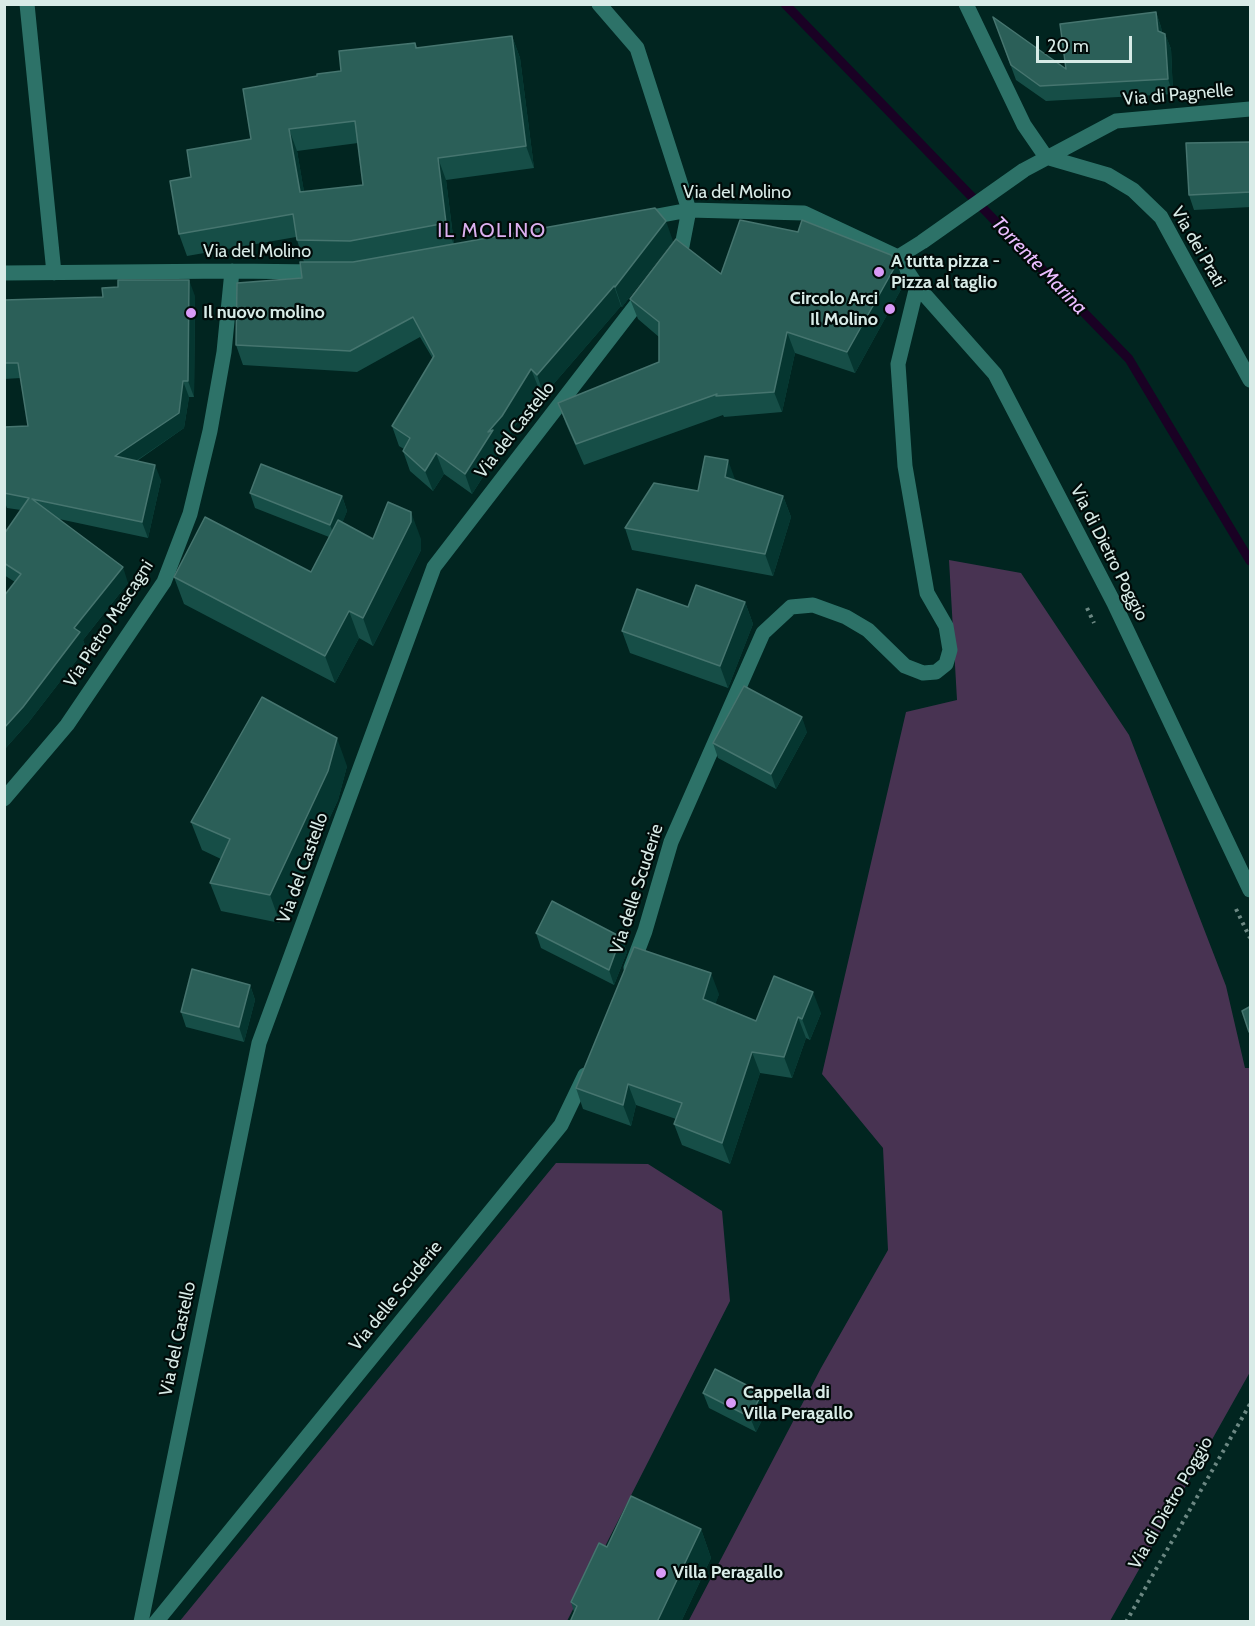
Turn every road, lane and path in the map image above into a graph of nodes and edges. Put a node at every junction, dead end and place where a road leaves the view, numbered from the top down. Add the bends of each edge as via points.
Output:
1 (27, 4) edge
2 (599, 4) edge
3 (966, 4) edge
4 (1251, 109) edge
5 (1046, 157) junction
6 (689, 210) junction
7 (621, 223) edge
8 (898, 257) junction
9 (232, 271) junction
10 (4, 273) edge
11 (54, 273) junction
12 (336, 273) edge
13 (917, 286) junction
14 (1251, 380) edge
15 (4, 799) edge
16 (1251, 890) edge
17 (624, 987) edge
18 (591, 1062) edge
19 (1251, 1404) edge
20 (141, 1622) edge
21 (156, 1622) edge
22 (1126, 1622) edge

1 - 11 street
2 - 6 street via 638,48
3 - 5 street via 1024,125
4 - 5 street, Via di Pagnelle via 1116,121
5 - 8 street
5 - 14 street, Via dei Prati via 1108,175 1133,189 1161,217
6 - 7 street, Via del Molino
6 - 8 street, Via del Molino via 804,213
6 - 20 street, Via del Castello via 682,246 434,567 259,1043
8 - 13 street, Via di Dietro Poggio
9 - 11 street, Via del Molino
9 - 12 street, Via del Molino
9 - 15 street, Via Pietro Mascagni via 224,352 210,431 190,514 164,582 67,725
10 - 11 street, Via del Molino
13 - 16 street, Via di Dietro Poggio via 995,374 1114,603
13 - 17 street, Via delle Scuderie via 898,363 904,466 927,593 946,626 950,650 946,664 936,672 923,673 905,666 868,630 813,605 791,607 764,633 671,842
18 - 21 street, Via delle Scuderie via 561,1125
19 - 22 path, Via di Dietro Poggio

